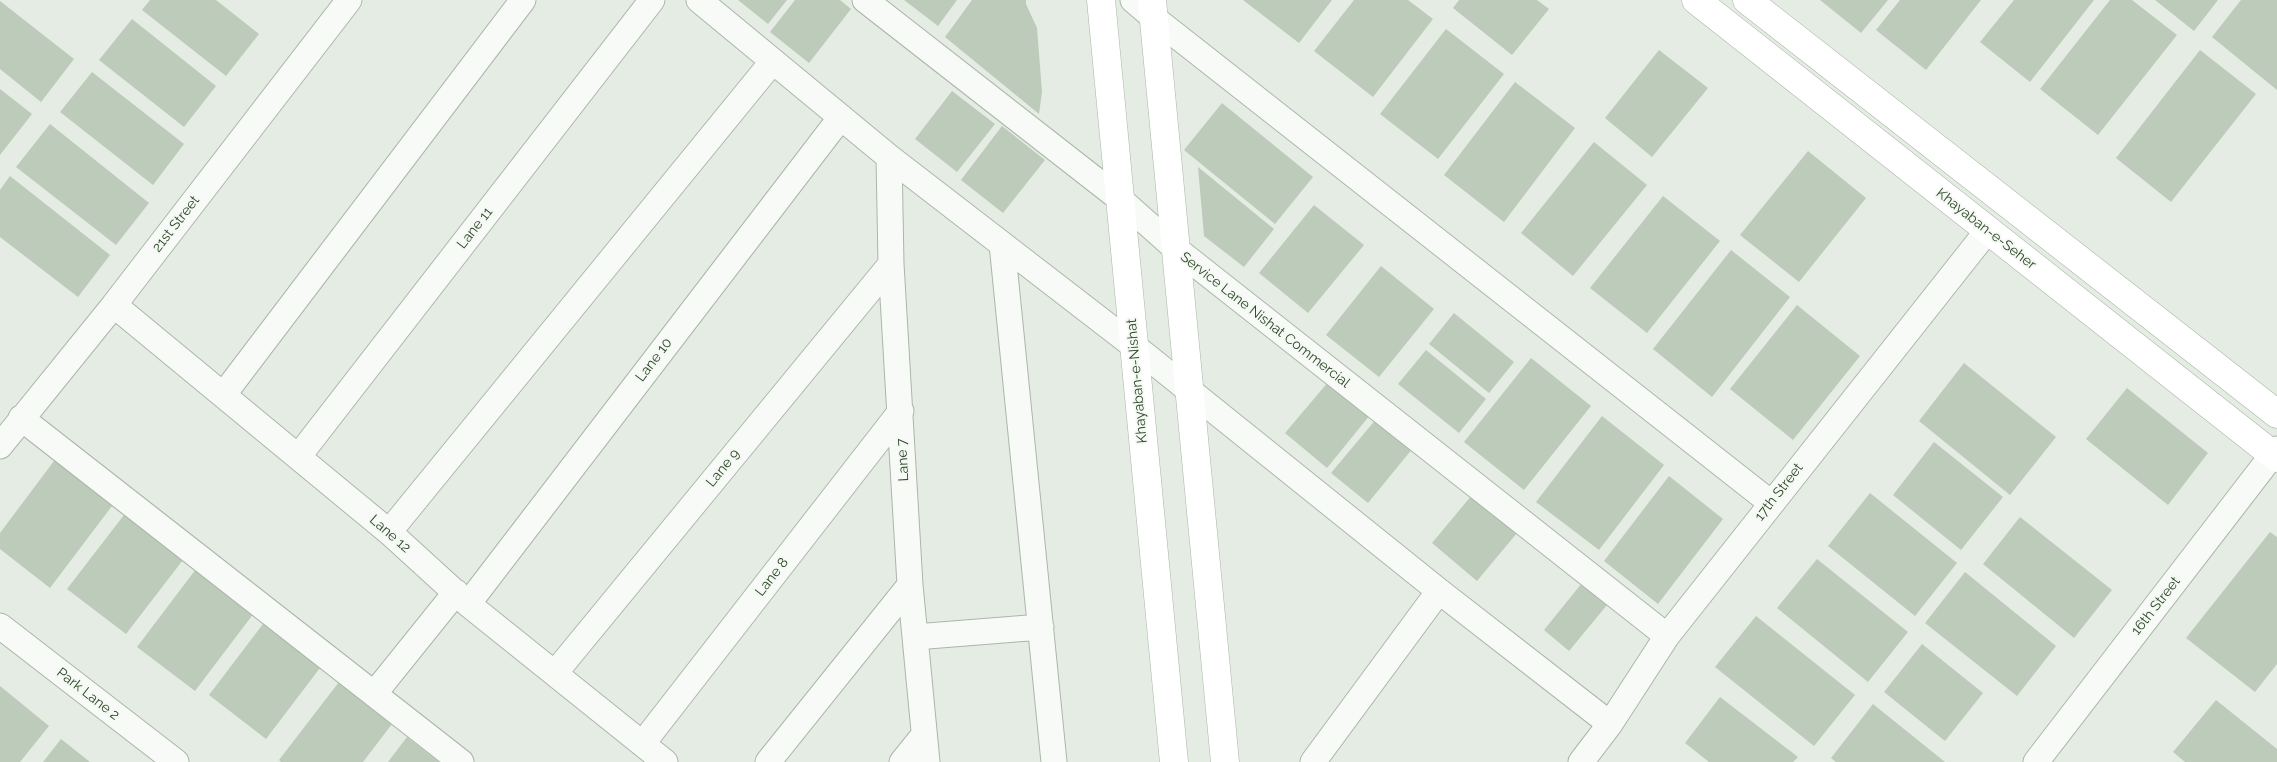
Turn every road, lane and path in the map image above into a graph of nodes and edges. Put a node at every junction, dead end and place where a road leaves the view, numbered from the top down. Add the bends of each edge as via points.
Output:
1 (349, 0) edge
2 (524, 0) edge
3 (652, 0) edge
4 (700, 0) edge
5 (865, 0) edge
6 (1100, 0) edge
7 (1133, 0) edge
8 (1747, 0) edge
9 (1700, 1) edge
10 (1153, 9) edge
11 (774, 61) junction
12 (840, 117) junction
13 (889, 157) junction
14 (1120, 199) junction
15 (1988, 230) junction
16 (1002, 244) junction
17 (1176, 250) junction
18 (891, 264) junction
19 (114, 305) junction
20 (1134, 346) junction
21 (1189, 392) junction
22 (224, 394) junction
23 (901, 411) junction
24 (2277, 414) edge
25 (21, 418) junction
26 (0, 446) edge
27 (2276, 454) edge
28 (298, 457) junction
29 (1771, 503) junction
30 (389, 532) junction
31 (910, 586) junction
32 (1439, 591) junction
33 (462, 598) junction
34 (0, 626) edge
35 (1041, 627) junction
36 (1667, 636) junction
37 (914, 637) junction
38 (555, 672) junction
39 (374, 694) junction
40 (1610, 724) junction
41 (924, 736) junction
42 (643, 743) junction
43 (176, 762) edge
44 (461, 762) edge
45 (666, 762) edge
46 (768, 762) edge
47 (902, 762) edge
48 (927, 762) edge
49 (1054, 762) edge
50 (1174, 762) edge
51 (1225, 762) edge
52 (1313, 762) edge
53 (1581, 762) edge
54 (2036, 762) edge

1 - 19 street, 21st Street
2 - 22 street
3 - 28 street, Lane 11
4 - 11 street
5 - 14 street, Service Lane Nishat Commercial
6 - 14 street, Khayaban-e-Nishat
7 - 10 street
8 - 24 street
9 - 15 street, Khayaban-e-Seher
10 - 17 street
10 - 29 street
11 - 12 street
11 - 30 street
12 - 13 street
12 - 33 street, Lane 10
13 - 16 street
13 - 18 street, Lane 7
14 - 17 street, Service Lane Nishat Commercial
14 - 20 street, Khayaban-e-Nishat
15 - 27 street, Khayaban-e-Seher
15 - 29 street, 17th Street
16 - 20 street
16 - 35 street
17 - 21 street
17 - 36 street, Service Lane Nishat Commercial
18 - 23 street, Lane 7
18 - 38 street, Lane 9
19 - 22 street, Lane 12
19 - 25 street, 21st Street
20 - 21 street
20 - 50 street, Khayaban-e-Nishat
21 - 32 street
21 - 51 street
22 - 28 street, Lane 12
23 - 31 street, Lane 7
23 - 42 street, Lane 8
25 - 26 street, 21st Street
25 - 39 street
27 - 54 street, 16th Street
28 - 30 street, Lane 12
29 - 36 street, 17th Street
30 - 33 street, Lane 12
31 - 37 street, Lane 7
31 - 46 street
32 - 40 street
32 - 52 street
33 - 38 street, Lane 12
33 - 39 street, Lane 10
34 - 43 street, Park Lane 2
35 - 37 street
35 - 49 street
36 - 40 street, 17th Street
37 - 41 street, Lane 7
38 - 42 street, Lane 12
39 - 44 street
40 - 53 street, 17th Street
41 - 47 street
41 - 48 street, Lane 7
42 - 45 street, Lane 12

